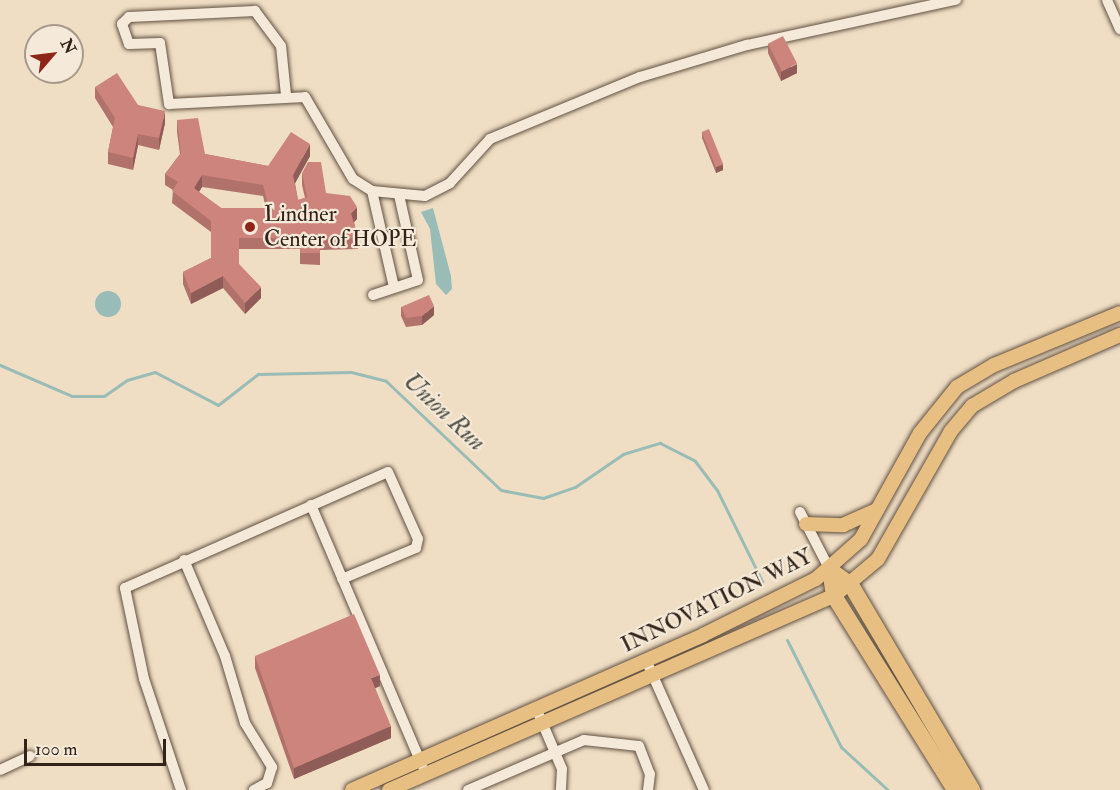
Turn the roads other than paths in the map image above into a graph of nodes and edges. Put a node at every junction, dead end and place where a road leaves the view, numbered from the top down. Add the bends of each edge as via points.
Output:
1 (956, 0) edge
2 (1107, 0) edge
3 (1120, 29) edge
4 (286, 94) junction
5 (372, 190) junction
6 (399, 195) junction
7 (394, 287) junction
8 (373, 295) dead end
9 (1120, 313) edge
10 (1120, 335) edge
11 (311, 505) junction
12 (877, 510) junction
13 (803, 518) joint
14 (184, 560) junction
15 (830, 570) junction
16 (342, 579) junction
17 (851, 585) junction
18 (834, 596) junction
19 (646, 660) junction
20 (654, 674) junction
21 (536, 708) junction
22 (542, 723) junction
23 (555, 752) junction
24 (30, 756) dead end
25 (420, 760) junction
26 (0, 770) edge
27 (426, 774) junction
28 (180, 790) edge
29 (254, 790) edge
30 (352, 790) edge
31 (388, 790) edge
32 (468, 790) edge
33 (561, 790) edge
34 (648, 790) edge
35 (704, 790) edge
36 (955, 790) edge
37 (972, 790) edge

1 - 6 street via 747,45 640,77 490,139 439,191
2 - 3 street
4 - 4 street via 281,46 255,11 129,17 122,24 129,44 160,43 169,104
4 - 5 street via 312,103 339,161
5 - 6 street
5 - 7 street
6 - 7 street via 418,280
7 - 8 street
9 - 12 main road, INNOVATION WAY via 994,365 957,387 920,433
10 - 17 main road, INNOVATION WAY via 1014,381 972,406 951,431 878,559
11 - 14 street
11 - 16 street
11 - 16 street via 388,472 418,539 412,551
12 - 13 main road via 843,525
12 - 15 main road, INNOVATION WAY via 853,550
13 - 15 street
14 - 28 street via 129,585 123,599
14 - 29 street via 225,656 245,723 273,767 267,783
15 - 17 highway
15 - 18 highway
15 - 19 main road, INNOVATION WAY
16 - 25 street
17 - 18 main road, INNOVATION WAY
17 - 37 highway
18 - 20 main road, INNOVATION WAY
18 - 36 highway
19 - 20 street
19 - 21 main road, INNOVATION WAY
20 - 22 main road, INNOVATION WAY
20 - 35 street
21 - 22 street
21 - 25 main road, INNOVATION WAY
22 - 23 street
22 - 27 main road, INNOVATION WAY
23 - 32 street
23 - 33 street via 562,769
23 - 34 street via 584,740 639,746 650,774
24 - 26 street
25 - 27 street
25 - 30 main road, INNOVATION WAY
27 - 31 main road, INNOVATION WAY

